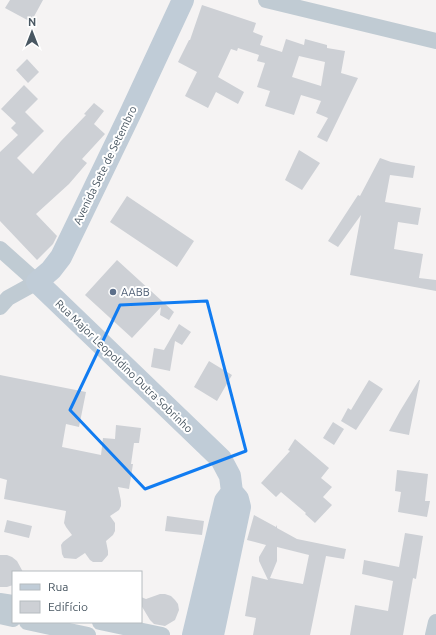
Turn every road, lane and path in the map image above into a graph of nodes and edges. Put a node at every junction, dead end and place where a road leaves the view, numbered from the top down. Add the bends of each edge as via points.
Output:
1 (182, 0) edge
2 (266, 0) edge
3 (436, 41) edge
4 (0, 249) edge
5 (38, 282) junction
6 (0, 307) edge
7 (232, 492) junction
8 (0, 600) edge
9 (12, 603) edge
10 (0, 616) edge
11 (12, 619) edge
12 (436, 622) edge
13 (35, 623) edge
14 (105, 623) edge
15 (52, 625) edge
16 (88, 635) edge
17 (162, 635) edge
18 (193, 635) edge
19 (213, 635) edge
20 (433, 635) edge

1 - 5 street, Avenida Sete de Setembro via 61,257
2 - 3 street
4 - 5 street, Rua Major Leopoldino Dutra Sobrinho
5 - 6 street, Avenida Sete de Setembro via 8,298
5 - 7 street, Rua Major Leopoldino Dutra Sobrinho via 220,460 230,476
7 - 18 street via 225,502
7 - 19 street, Rua Major Leopoldino Dutra Sobrinho via 240,507
8 - 9 street
10 - 11 street
12 - 20 street
13 - 15 street
14 - 17 street
15 - 16 street

